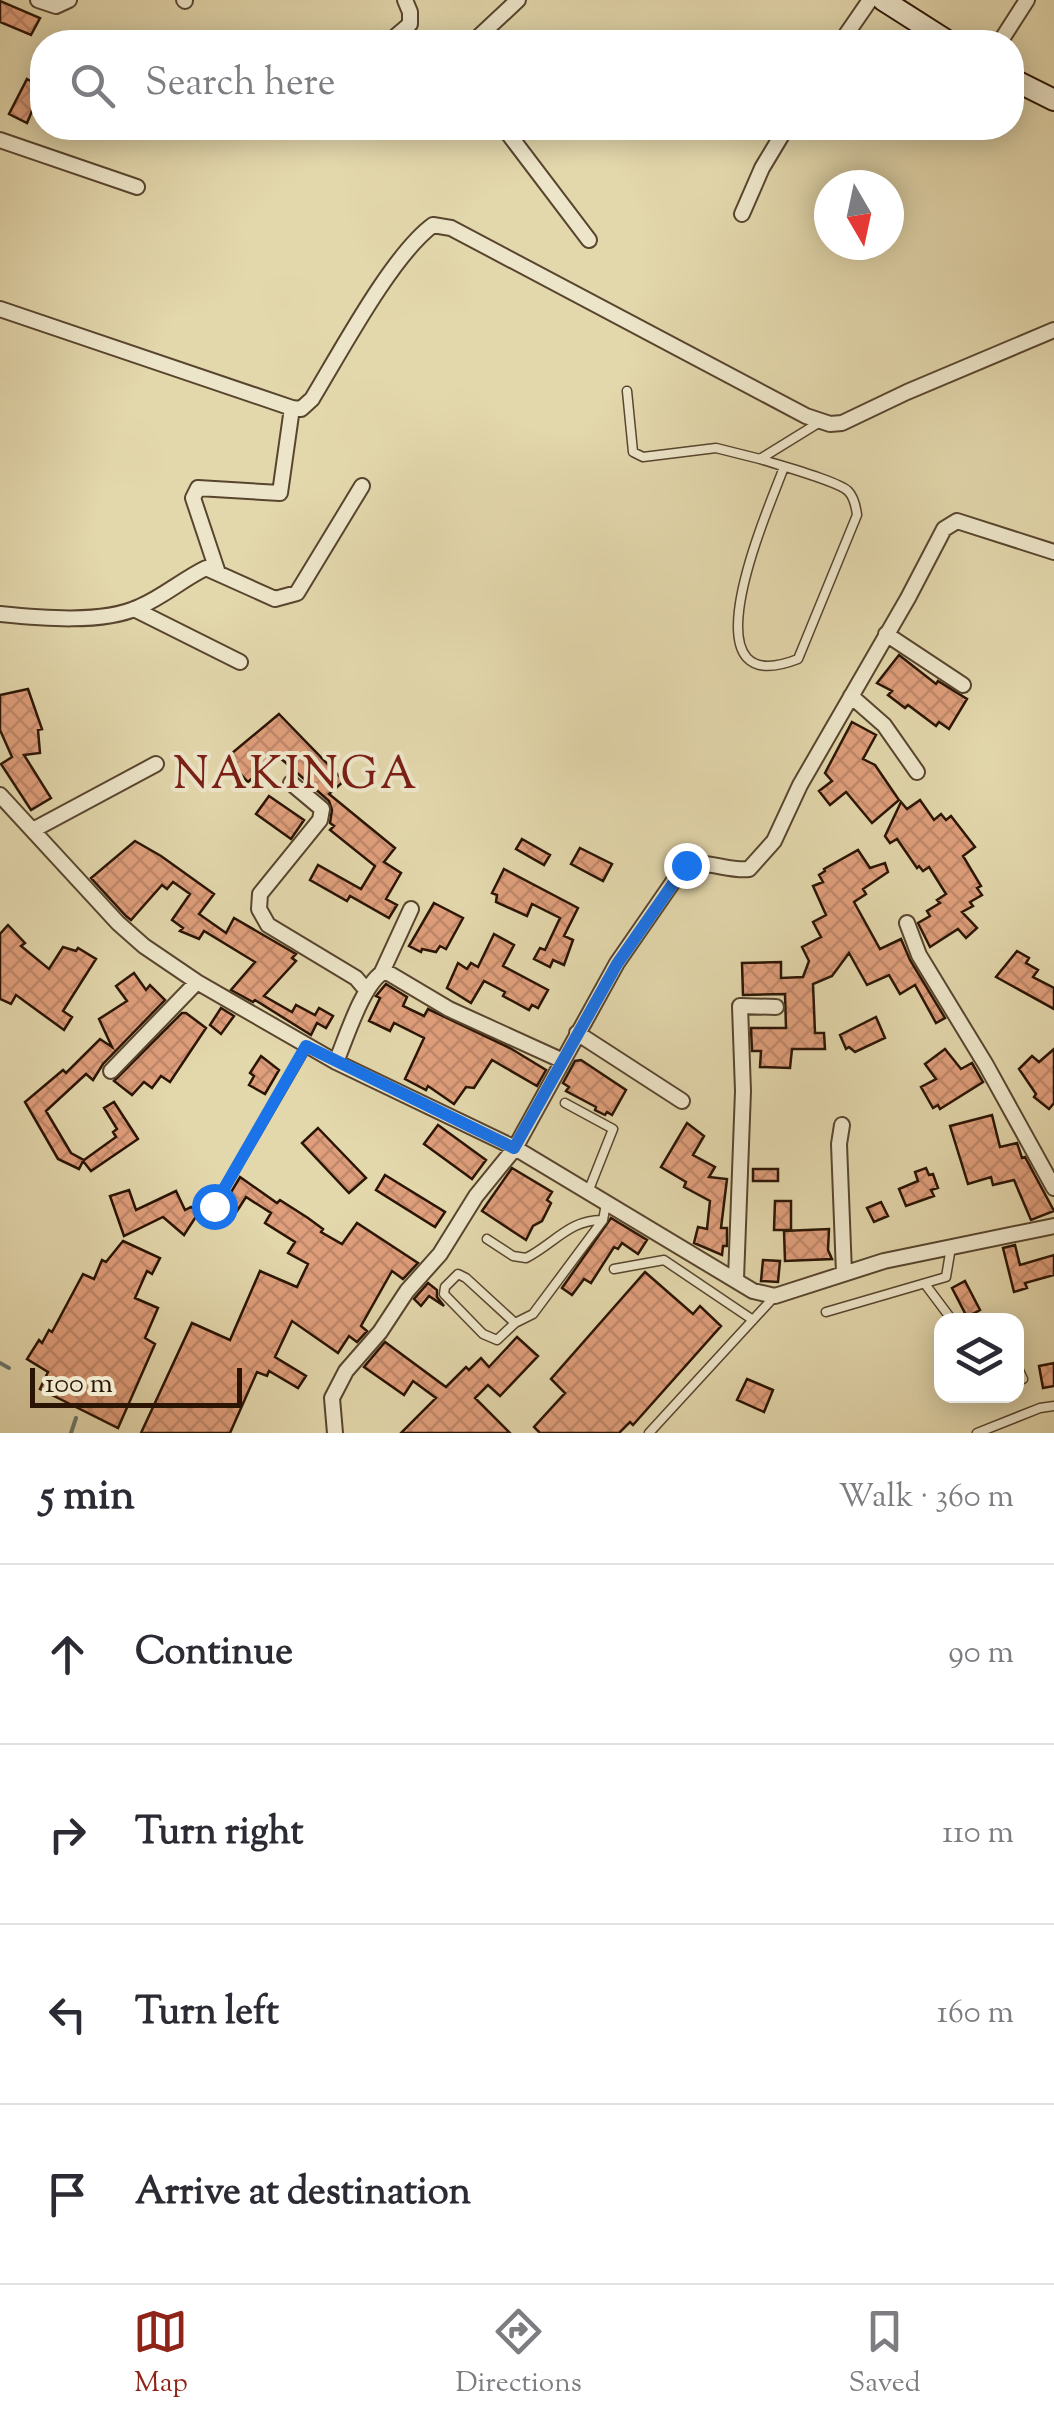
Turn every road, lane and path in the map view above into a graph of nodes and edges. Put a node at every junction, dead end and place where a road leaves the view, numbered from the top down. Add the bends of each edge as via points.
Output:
1 (38, 0) edge
2 (69, 0) edge
3 (405, 0) edge
4 (518, 0) edge
5 (870, 0) edge
6 (883, 0) edge
7 (1028, 0) edge
8 (403, 30) edge
9 (484, 30) edge
10 (849, 30) edge
11 (930, 30) edge
12 (1008, 30) edge
13 (1024, 84) edge
14 (1054, 100) edge
15 (0, 140) edge
16 (513, 140) edge
17 (779, 140) edge
18 (137, 187) dead end
19 (742, 214) dead end
20 (589, 240) dead end
21 (0, 309) edge
22 (1054, 330) edge
23 (627, 391) dead end
24 (292, 408) junction
25 (820, 422) junction
26 (760, 458) junction
27 (784, 467) junction
28 (362, 486) dead end
29 (1054, 552) edge
30 (217, 570) junction
31 (134, 610) junction
32 (0, 614) edge
33 (886, 634) junction
34 (240, 662) dead end
35 (963, 685) dead end
36 (850, 696) junction
37 (156, 764) dead end
38 (917, 772) dead end
39 (291, 783) dead end
40 (0, 795) edge
41 (33, 830) junction
42 (411, 909) dead end
43 (908, 923) dead end
44 (382, 972) junction
45 (197, 982) junction
46 (367, 991) junction
47 (776, 1007) dead end
48 (576, 1033) junction
49 (306, 1046) junction
50 (561, 1060) junction
51 (336, 1062) junction
52 (111, 1071) dead end
53 (682, 1101) dead end
54 (565, 1104) dead end
55 (842, 1125) dead end
56 (514, 1148) junction
57 (1054, 1188) edge
58 (588, 1192) junction
59 (606, 1202) junction
60 (214, 1206) dead end
61 (603, 1220) junction
62 (1054, 1226) edge
63 (487, 1239) dead end
64 (951, 1247) junction
65 (614, 1270) dead end
66 (844, 1273) junction
67 (736, 1280) junction
68 (925, 1284) junction
69 (775, 1296) junction
70 (826, 1312) dead end
71 (947, 1313) edge
72 (752, 1320) junction
73 (516, 1322) junction
74 (1054, 1406) edge
75 (335, 1433) edge
76 (649, 1433) edge
77 (978, 1433) edge

1 - 2 street via 56,6
3 - 8 street via 410,24
4 - 9 street
5 - 10 street
6 - 11 street
7 - 12 street
13 - 14 street
15 - 18 street
16 - 20 street
17 - 19 street
21 - 24 street
22 - 25 street via 842,423
23 - 26 lane via 633,452 643,457 716,448
24 - 25 street via 312,400 401,258 433,224 573,290
24 - 30 street via 280,493 198,488 193,498
25 - 26 lane
26 - 27 lane
27 - 27 lane via 843,488 857,515 798,659 762,665 740,645 737,617
28 - 30 street via 297,592 276,600
29 - 33 street via 950,522
30 - 31 street via 201,570
31 - 32 street via 44,618
31 - 34 street
33 - 35 street
33 - 36 street
36 - 38 street via 884,725
36 - 48 street via 755,866 682,868
37 - 41 street
39 - 46 street via 322,809 320,820 260,894 259,909 268,925
40 - 41 street
41 - 45 street via 118,923
42 - 44 street
43 - 57 street via 919,956
44 - 46 street
44 - 50 street
45 - 49 street
45 - 52 street
46 - 51 street
47 - 67 street via 740,1006
48 - 50 street
48 - 53 street
49 - 51 street
49 - 60 lane
50 - 56 street
51 - 56 street
54 - 58 lane via 614,1129
55 - 66 street
56 - 58 street
56 - 75 street via 346,1371 332,1398
58 - 59 street
59 - 61 lane
59 - 67 street
61 - 63 lane via 573,1225 526,1258
61 - 73 lane via 534,1314
62 - 64 street
64 - 66 street
64 - 68 lane via 949,1273
65 - 72 lane via 664,1260
66 - 69 street
67 - 69 street
68 - 70 lane
68 - 71 lane
69 - 72 lane
72 - 76 lane
73 - 73 lane via 458,1274 445,1288 484,1334 497,1340
74 - 77 lane

